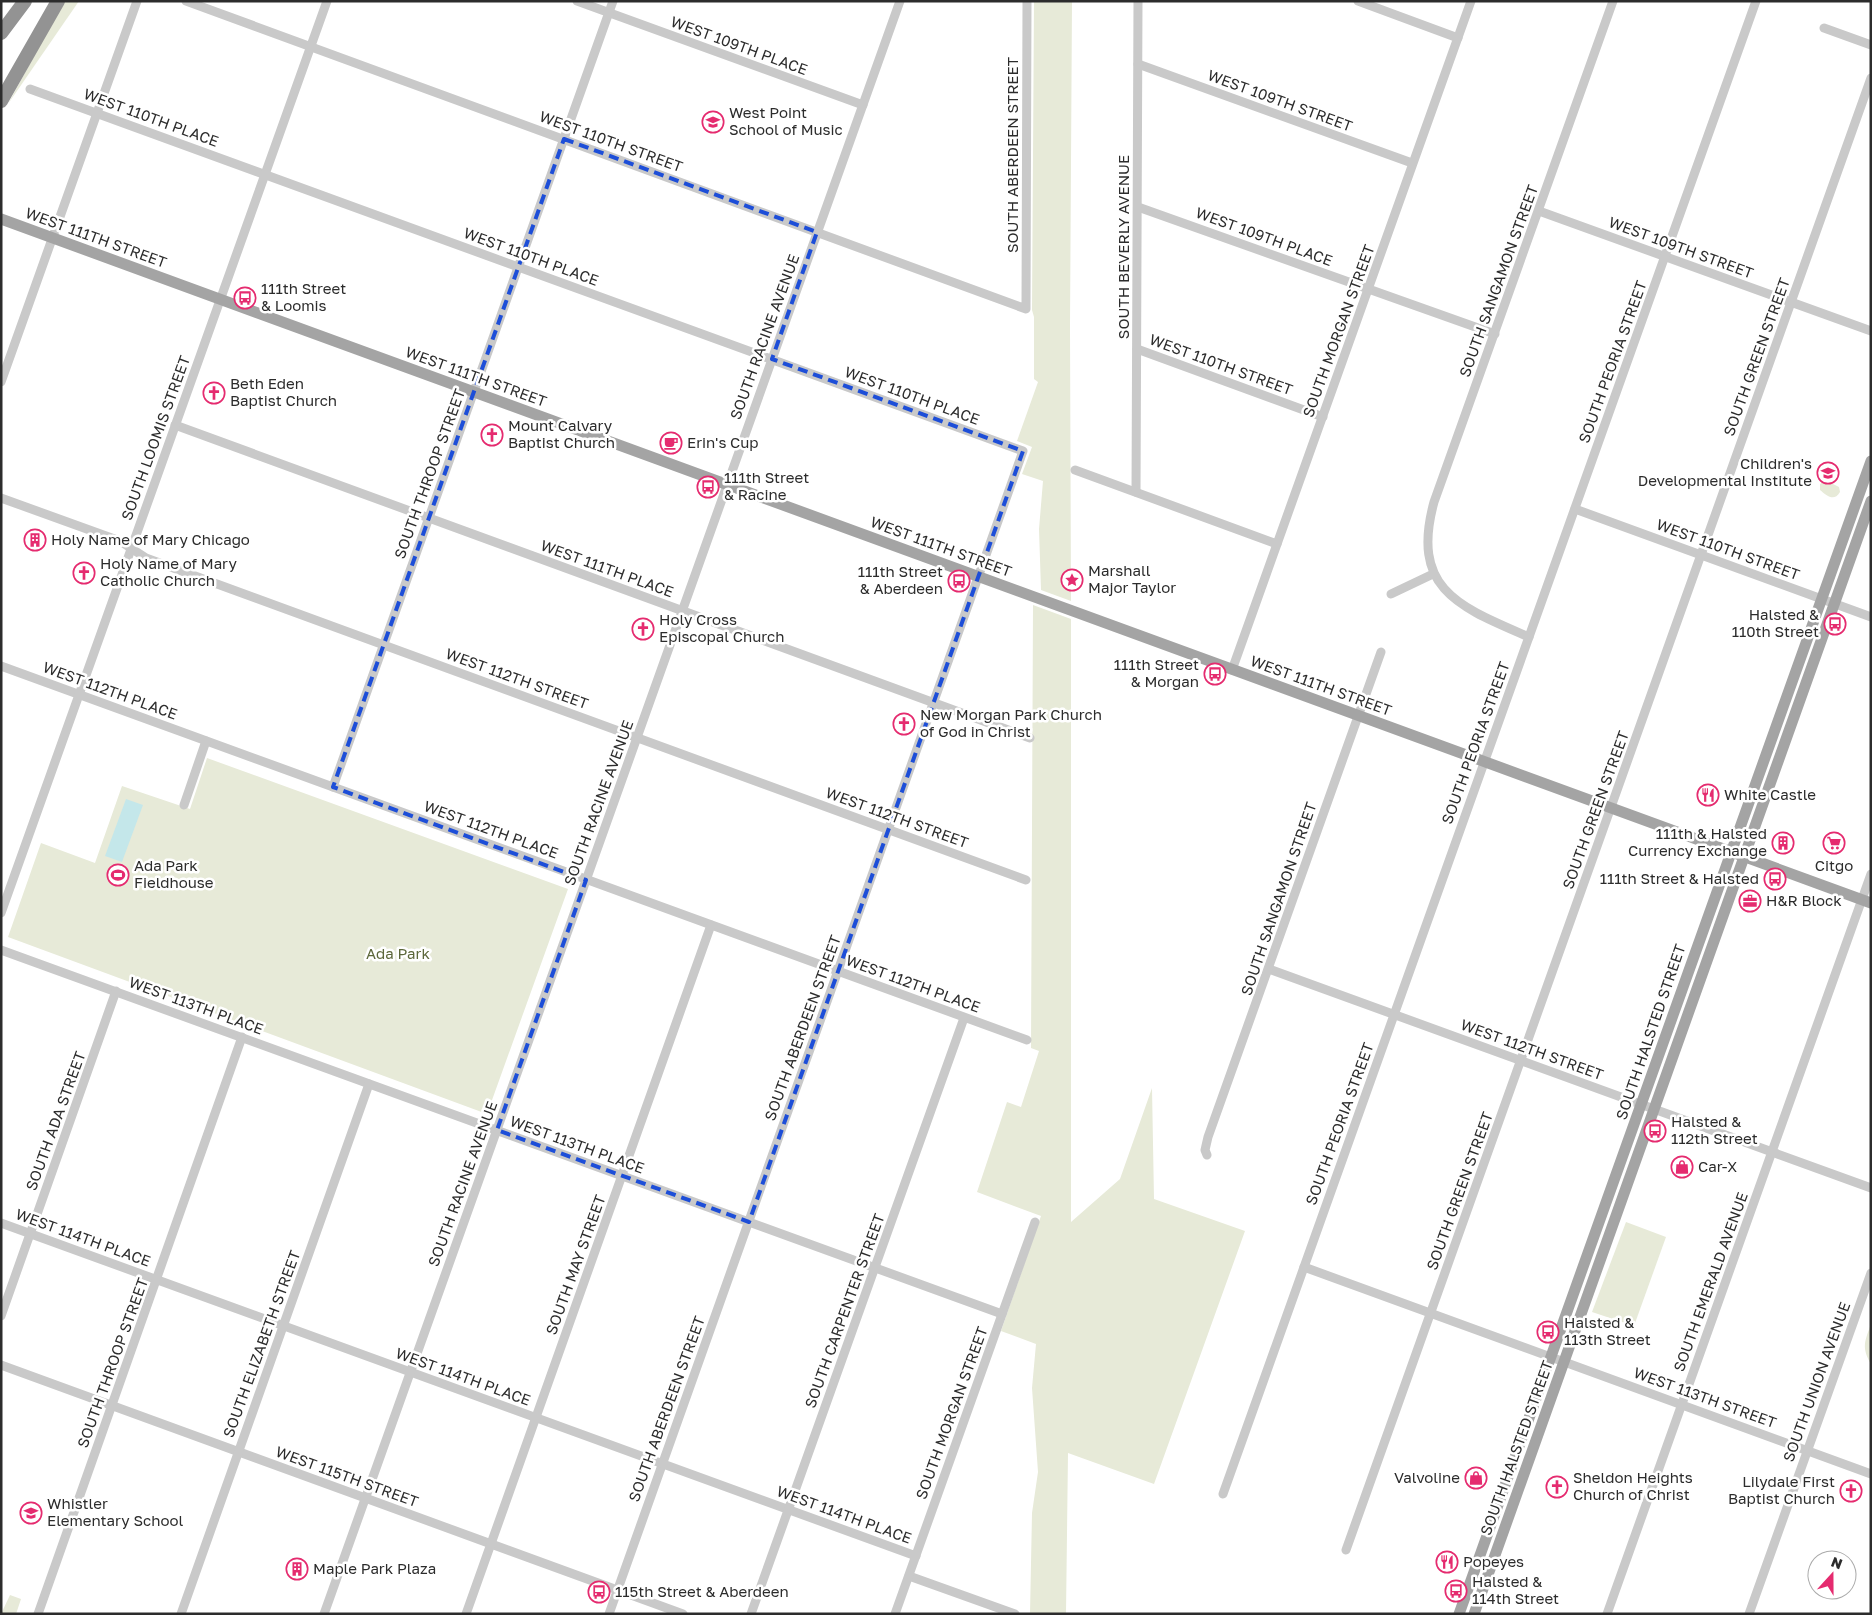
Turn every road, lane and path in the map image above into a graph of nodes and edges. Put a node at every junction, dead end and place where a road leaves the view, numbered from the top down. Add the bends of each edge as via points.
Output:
1 (25, 1) edge
2 (58, 1) edge
3 (137, 1) edge
4 (186, 1) edge
5 (327, 1) edge
6 (577, 1) edge
7 (613, 1) edge
8 (900, 1) edge
9 (1027, 1) edge
10 (1138, 1) edge
11 (1358, 1) edge
12 (1471, 1) edge
13 (1613, 1) edge
14 (1756, 1) edge
15 (609, 13) junction
16 (1824, 28) dead end
17 (1, 33) edge
18 (1458, 38) junction
19 (1871, 45) edge
20 (311, 46) junction
21 (1138, 64) junction
22 (1871, 78) edge
23 (30, 89) dead end
24 (1, 101) edge
25 (862, 105) junction
26 (97, 113) junction
27 (564, 139) junction
28 (1412, 163) junction
29 (265, 174) junction
30 (1138, 207) junction
31 (1539, 211) junction
32 (1, 219) edge
33 (817, 232) junction
34 (53, 238) junction
35 (1665, 257) junction
36 (518, 267) junction
37 (1368, 289) junction
38 (220, 299) junction
39 (1791, 302) junction
40 (1026, 309) joint
41 (1871, 331) edge
42 (1495, 334) junction
43 (1137, 349) junction
44 (772, 359) junction
45 (1, 382) edge
46 (474, 392) junction
47 (1323, 417) junction
48 (175, 426) junction
49 (1024, 451) joint
50 (1871, 461) edge
51 (1075, 470) dead end
52 (727, 485) junction
53 (1136, 492) junction
54 (1, 498) edge
55 (1871, 501) edge
56 (1575, 509) junction
57 (429, 518) junction
58 (1277, 544) junction
59 (132, 548) junction
60 (1701, 555) junction
61 (1433, 574) junction
62 (979, 577) junction
63 (1391, 594) dead end
64 (1822, 599) junction
65 (1834, 603) junction
66 (682, 611) junction
67 (1871, 617) edge
68 (1529, 637) junction
69 (384, 644) junction
70 (1381, 652) dead end
71 (1, 666) edge
72 (1232, 670) junction
73 (79, 695) junction
74 (934, 703) junction
75 (1358, 715) junction
76 (637, 737) junction
77 (1030, 738) dead end
78 (206, 741) junction
79 (1484, 762) junction
80 (333, 787) junction
81 (184, 805) dead end
82 (1611, 808) junction
83 (889, 829) junction
84 (1730, 852) junction
85 (1744, 857) junction
86 (1871, 874) edge
87 (586, 880) junction
88 (1026, 880) dead end
89 (1866, 901) edge
90 (1, 913) edge
91 (711, 925) junction
92 (1, 950) edge
93 (1269, 969) junction
94 (838, 972) junction
95 (116, 992) junction
96 (1394, 1015) junction
97 (964, 1018) junction
98 (242, 1037) junction
99 (1027, 1040) dead end
100 (1521, 1061) junction
101 (369, 1084) junction
102 (1641, 1105) junction
103 (1654, 1109) junction
104 (497, 1130) junction
105 (1772, 1152) junction
106 (1207, 1155) dead end
107 (622, 1176) junction
108 (1871, 1188) edge
109 (748, 1222) junction
110 (1034, 1222) dead end
111 (1, 1223) edge
112 (30, 1234) junction
113 (1304, 1267) junction
114 (875, 1268) junction
115 (1871, 1274) edge
116 (157, 1280) junction
117 (1431, 1313) junction
118 (1002, 1314) junction
119 (1, 1316) edge
120 (283, 1326) junction
121 (1551, 1357) junction
122 (1564, 1362) junction
123 (1, 1365) edge
124 (410, 1372) junction
125 (1682, 1405) junction
126 (112, 1406) junction
127 (536, 1418) junction
128 (1808, 1451) junction
129 (238, 1452) junction
130 (662, 1464) junction
131 (1871, 1474) edge
132 (1223, 1494) dead end
133 (366, 1498) junction
134 (788, 1510) junction
135 (491, 1544) junction
136 (1346, 1550) dead end
137 (916, 1556) junction
138 (909, 1576) junction
139 (617, 1590) junction
140 (1463, 1613) edge
141 (38, 1614) edge
142 (181, 1614) edge
143 (324, 1614) edge
144 (466, 1614) edge
145 (609, 1614) edge
146 (684, 1614) edge
147 (751, 1614) edge
148 (895, 1614) edge
149 (1015, 1614) edge
150 (1474, 1614) edge
151 (1607, 1614) edge
152 (1749, 1614) edge

1 - 17 highway
2 - 24 highway
3 - 26 street
4 - 20 street, WEST 110TH STREET
5 - 20 street, SOUTH LOOMIS STREET
6 - 15 street, WEST 109TH PLACE
7 - 15 street, SOUTH THROOP STREET
8 - 25 street, SOUTH RACINE AVENUE
9 - 40 street, SOUTH ABERDEEN STREET
10 - 21 street, SOUTH BEVERLY AVENUE
11 - 18 street
12 - 18 street, SOUTH MORGAN STREET
13 - 31 street, SOUTH SANGAMON STREET
14 - 35 street, SOUTH PEORIA STREET
15 - 25 street, WEST 109TH PLACE
15 - 27 street, SOUTH THROOP STREET
16 - 19 street
18 - 28 street, SOUTH MORGAN STREET
20 - 27 street, WEST 110TH STREET
20 - 29 street, SOUTH LOOMIS STREET
21 - 28 street, WEST 109TH STREET
21 - 30 street, SOUTH BEVERLY AVENUE
22 - 39 street, SOUTH GREEN STREET
23 - 26 street, WEST 110TH PLACE
25 - 33 street, SOUTH RACINE AVENUE
26 - 29 street, WEST 110TH PLACE
26 - 34 street
27 - 33 street, WEST 110TH STREET
27 - 36 street, SOUTH THROOP STREET
28 - 37 street, SOUTH MORGAN STREET
29 - 36 street, WEST 110TH PLACE
29 - 38 street, SOUTH LOOMIS STREET
30 - 37 street, WEST 109TH PLACE
30 - 43 street, SOUTH BEVERLY AVENUE
31 - 35 street, WEST 109TH STREET
31 - 42 street, SOUTH SANGAMON STREET
32 - 34 main road, WEST 111TH STREET
33 - 40 street, WEST 110TH STREET
33 - 44 street, SOUTH RACINE AVENUE
34 - 38 main road, WEST 111TH STREET
34 - 45 street
35 - 39 street, WEST 109TH STREET
35 - 56 street, SOUTH PEORIA STREET
36 - 44 street, WEST 110TH PLACE
36 - 46 street, SOUTH THROOP STREET
37 - 42 street, WEST 109TH PLACE
37 - 47 street, SOUTH MORGAN STREET
38 - 46 main road, WEST 111TH STREET
38 - 48 street, SOUTH LOOMIS STREET
39 - 41 street, WEST 109TH STREET
39 - 60 street, SOUTH GREEN STREET
42 - 61 street, SOUTH SANGAMON STREET via 1430,516 1428,542
43 - 47 street, WEST 110TH STREET
43 - 53 street, SOUTH BEVERLY AVENUE
44 - 49 street, WEST 110TH PLACE
44 - 52 street, SOUTH RACINE AVENUE
46 - 52 main road, WEST 111TH STREET
46 - 57 street, SOUTH THROOP STREET
47 - 58 street, SOUTH MORGAN STREET
48 - 57 street, WEST 111TH PLACE
48 - 59 street, SOUTH LOOMIS STREET
49 - 62 street, SOUTH ABERDEEN STREET
50 - 64 main road, SOUTH HALSTED STREET
51 - 53 street
52 - 62 main road, WEST 111TH STREET
52 - 66 street, SOUTH RACINE AVENUE
53 - 58 street
54 - 59 street, WEST 112TH STREET
55 - 65 main road, SOUTH HALSTED STREET
56 - 60 street, WEST 110TH STREET
56 - 68 street, SOUTH PEORIA STREET
57 - 66 street, WEST 111TH PLACE
57 - 69 street, SOUTH THROOP STREET
58 - 72 street, SOUTH MORGAN STREET
59 - 69 street, WEST 112TH STREET via 146,558
59 - 73 street, SOUTH LOOMIS STREET
60 - 64 street, WEST 110TH STREET
60 - 82 street, SOUTH GREEN STREET
61 - 63 street
61 - 68 street via 1466,608
62 - 72 main road, WEST 111TH STREET
62 - 74 street, SOUTH ABERDEEN STREET
64 - 65 street, WEST 110TH STREET
64 - 84 main road, SOUTH HALSTED STREET
65 - 67 street, WEST 110TH STREET
65 - 85 main road, SOUTH HALSTED STREET
66 - 74 street, WEST 111TH PLACE
66 - 76 street, SOUTH RACINE AVENUE
68 - 79 street, SOUTH PEORIA STREET
69 - 76 street, WEST 112TH STREET
69 - 80 street, SOUTH THROOP STREET
70 - 75 street, SOUTH SANGAMON STREET
71 - 73 street, WEST 112TH PLACE
72 - 75 main road, WEST 111TH STREET
73 - 78 street, WEST 112TH PLACE
73 - 90 street, SOUTH LOOMIS STREET
74 - 77 street, WEST 111TH PLACE
74 - 83 street, SOUTH ABERDEEN STREET
75 - 79 main road, WEST 111TH STREET
75 - 93 street, SOUTH SANGAMON STREET
76 - 83 street, WEST 112TH STREET
76 - 87 street, SOUTH RACINE AVENUE
78 - 80 street, WEST 112TH PLACE
78 - 81 street
79 - 82 main road, WEST 111TH STREET
79 - 96 street, SOUTH PEORIA STREET
80 - 87 street, WEST 112TH PLACE
82 - 84 main road, WEST 111TH STREET
82 - 100 street, SOUTH GREEN STREET
83 - 88 street, WEST 112TH STREET
83 - 94 street, SOUTH ABERDEEN STREET
84 - 85 main road, WEST 111TH STREET
84 - 102 main road, SOUTH HALSTED STREET
85 - 89 main road, WEST 111TH STREET
85 - 103 main road, SOUTH HALSTED STREET
86 - 89 street, SOUTH EMERALD AVENUE
87 - 91 street, WEST 112TH PLACE
87 - 104 street, SOUTH RACINE AVENUE
89 - 105 street, SOUTH EMERALD AVENUE
91 - 94 street, WEST 112TH PLACE
91 - 107 street, SOUTH MAY STREET
92 - 95 street, WEST 113TH PLACE
93 - 96 street, WEST 112TH STREET
93 - 106 street, SOUTH SANGAMON STREET via 1208,1137
94 - 97 street, WEST 112TH PLACE
94 - 109 street, SOUTH ABERDEEN STREET
95 - 98 street, WEST 113TH PLACE
95 - 112 street, SOUTH ADA STREET
96 - 100 street, WEST 112TH STREET
96 - 113 street, SOUTH PEORIA STREET
97 - 99 street, WEST 112TH PLACE
97 - 114 street, SOUTH CARPENTER STREET
98 - 101 street, WEST 113TH PLACE
98 - 116 street, SOUTH THROOP STREET
100 - 102 street, WEST 112TH STREET
100 - 117 street, SOUTH GREEN STREET
101 - 104 street, WEST 113TH PLACE
101 - 120 street, SOUTH ELIZABETH STREET
102 - 103 street, WEST 112TH STREET
102 - 121 main road, SOUTH HALSTED STREET
103 - 105 street, WEST 112TH STREET
103 - 122 main road, SOUTH HALSTED STREET
104 - 107 street, WEST 113TH PLACE
104 - 124 street, SOUTH RACINE AVENUE
105 - 108 street, WEST 112TH STREET
105 - 125 street, SOUTH EMERALD AVENUE
107 - 109 street, WEST 113TH PLACE
107 - 127 street, SOUTH MAY STREET
109 - 114 street, WEST 113TH PLACE
109 - 130 street, SOUTH ABERDEEN STREET
110 - 118 street, SOUTH MORGAN STREET
111 - 112 street, WEST 114TH PLACE
112 - 116 street, WEST 114TH PLACE
112 - 119 street, SOUTH ADA STREET
113 - 117 street, WEST 113TH STREET
113 - 132 street, SOUTH PEORIA STREET
114 - 118 street, WEST 113TH PLACE
114 - 134 street, SOUTH CARPENTER STREET
115 - 128 street, SOUTH UNION AVENUE
116 - 120 street, WEST 114TH PLACE
116 - 126 street, SOUTH THROOP STREET
117 - 121 street, WEST 113TH STREET
117 - 136 street, SOUTH GREEN STREET
118 - 137 street, SOUTH MORGAN STREET
120 - 124 street, WEST 114TH PLACE
120 - 129 street, SOUTH ELIZABETH STREET
121 - 122 street, WEST 113TH STREET
121 - 140 main road, SOUTH HALSTED STREET
122 - 125 street, WEST 113TH STREET
122 - 150 main road, SOUTH HALSTED STREET
123 - 126 street, WEST 115TH STREET
124 - 127 street, WEST 114TH PLACE
124 - 133 street, SOUTH RACINE AVENUE
125 - 128 street, WEST 113TH STREET
125 - 151 street, SOUTH EMERALD AVENUE
126 - 129 street, WEST 115TH STREET
126 - 141 street, SOUTH THROOP STREET
127 - 130 street, WEST 114TH PLACE
127 - 135 street, SOUTH MAY STREET
128 - 131 street, WEST 113TH STREET
128 - 152 street, SOUTH UNION AVENUE
129 - 133 street, WEST 115TH STREET
129 - 142 street, SOUTH ELIZABETH STREET
130 - 134 street, WEST 114TH PLACE
130 - 139 street, SOUTH ABERDEEN STREET
133 - 135 street, WEST 115TH STREET
133 - 143 street, SOUTH RACINE AVENUE
134 - 137 street, WEST 114TH PLACE
134 - 147 street, SOUTH CARPENTER STREET
135 - 139 street, WEST 115TH STREET
135 - 144 street, SOUTH MAY STREET
137 - 138 street, SOUTH MORGAN STREET
138 - 148 street, SOUTH MORGAN STREET
138 - 149 street
139 - 145 street, SOUTH ABERDEEN STREET
139 - 146 street, WEST 115TH STREET

